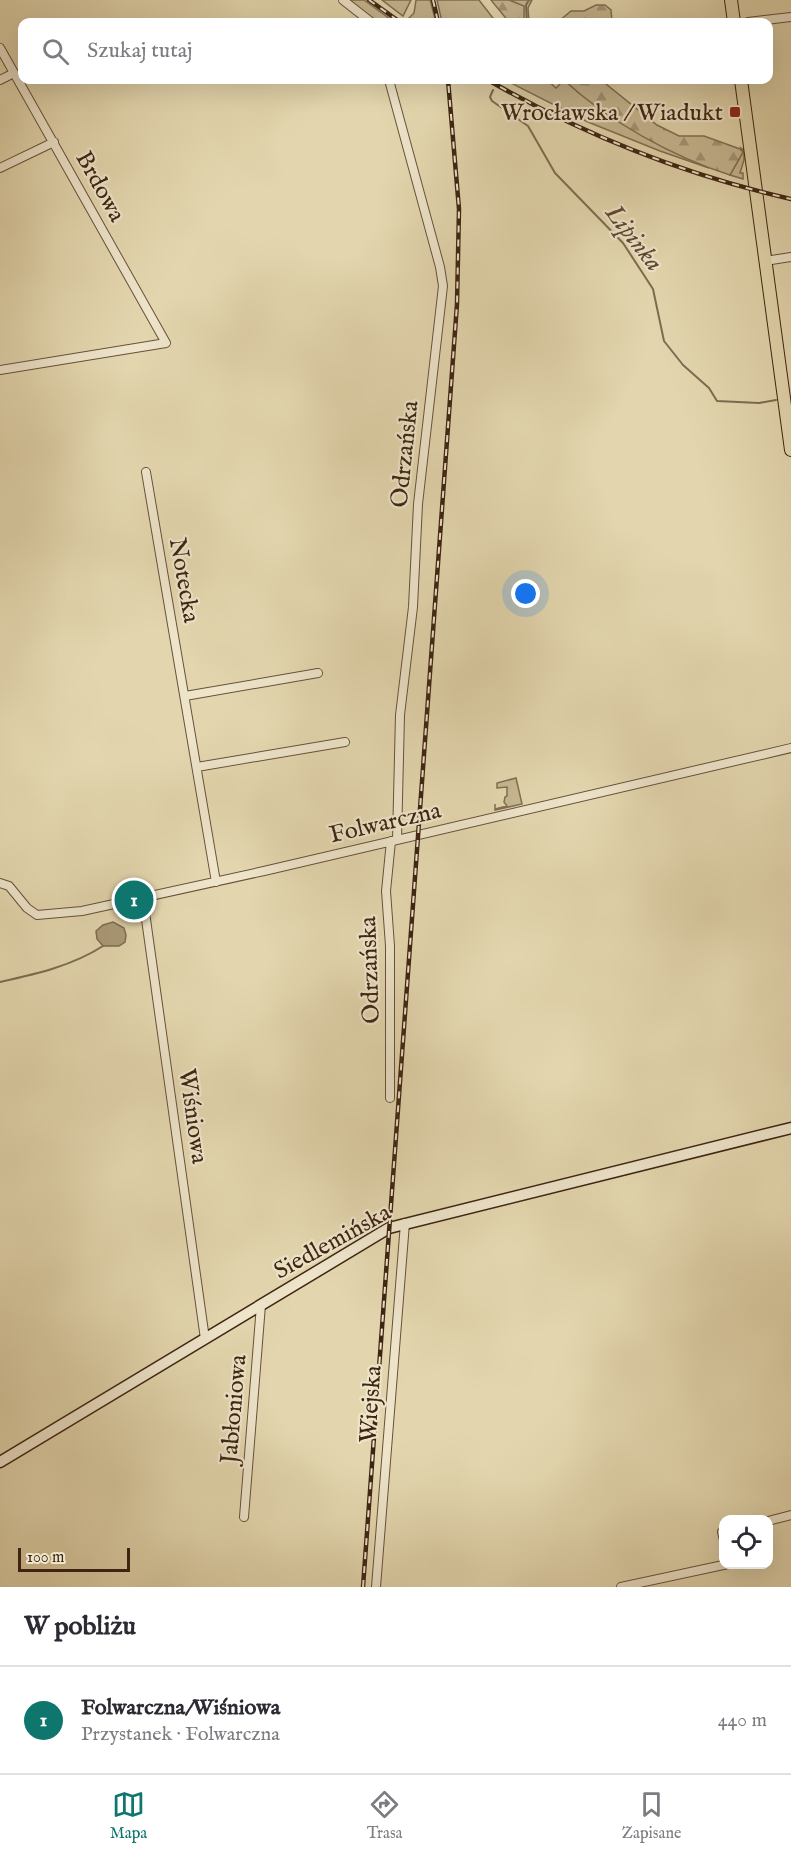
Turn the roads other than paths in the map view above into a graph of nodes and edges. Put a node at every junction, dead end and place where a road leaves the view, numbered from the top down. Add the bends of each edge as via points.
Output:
1 (343, 0) edge
2 (731, 0) edge
3 (791, 17) edge
4 (367, 18) edge
5 (733, 18) edge
6 (773, 19) edge
7 (0, 48) edge
8 (14, 73) junction
9 (0, 80) edge
10 (18, 80) edge
11 (20, 84) edge
12 (389, 84) edge
13 (742, 84) edge
14 (54, 142) junction
15 (0, 168) edge
16 (791, 257) edge
17 (765, 261) junction
18 (0, 370) edge
19 (791, 450) edge
20 (146, 472) dead end
21 (318, 673) dead end
22 (185, 696) junction
23 (345, 742) dead end
24 (791, 748) edge
25 (197, 766) junction
26 (394, 841) junction
27 (216, 882) junction
28 (0, 883) edge
29 (142, 898) junction
30 (390, 1098) dead end
31 (791, 1128) edge
32 (405, 1223) junction
33 (261, 1305) junction
34 (205, 1340) junction
35 (0, 1462) edge
36 (791, 1515) edge
37 (244, 1517) dead end
38 (773, 1520) edge
39 (719, 1566) edge
40 (376, 1587) edge
41 (621, 1587) edge

1 - 4 street
2 - 5 main road
3 - 6 street
7 - 8 street, Brdowa
8 - 9 street
8 - 10 street, Brdowa
11 - 14 street, Brdowa
12 - 26 street, Odrzańska via 443,286 418,504
13 - 17 main road
14 - 15 street
14 - 18 street, Brdowa via 166,343
16 - 17 street
17 - 19 main road
20 - 22 street, Notecka
21 - 22 street
22 - 25 street, Notecka
23 - 25 street
24 - 26 street, Folwarczna
25 - 27 street, Notecka
26 - 27 street, Folwarczna
26 - 30 street, Odrzańska via 386,891
27 - 29 street, Folwarczna
28 - 29 street, Folwarczna via 9,886 37,915 82,911
29 - 34 street, Wiśniowa
31 - 32 street, Siedlemińska
32 - 33 street, Siedlemińska via 382,1231
32 - 40 street, Wiejska
33 - 34 street, Siedlemińska
33 - 37 street, Jabłoniowa
34 - 35 street, Siedlemińska
36 - 38 street
39 - 41 street

